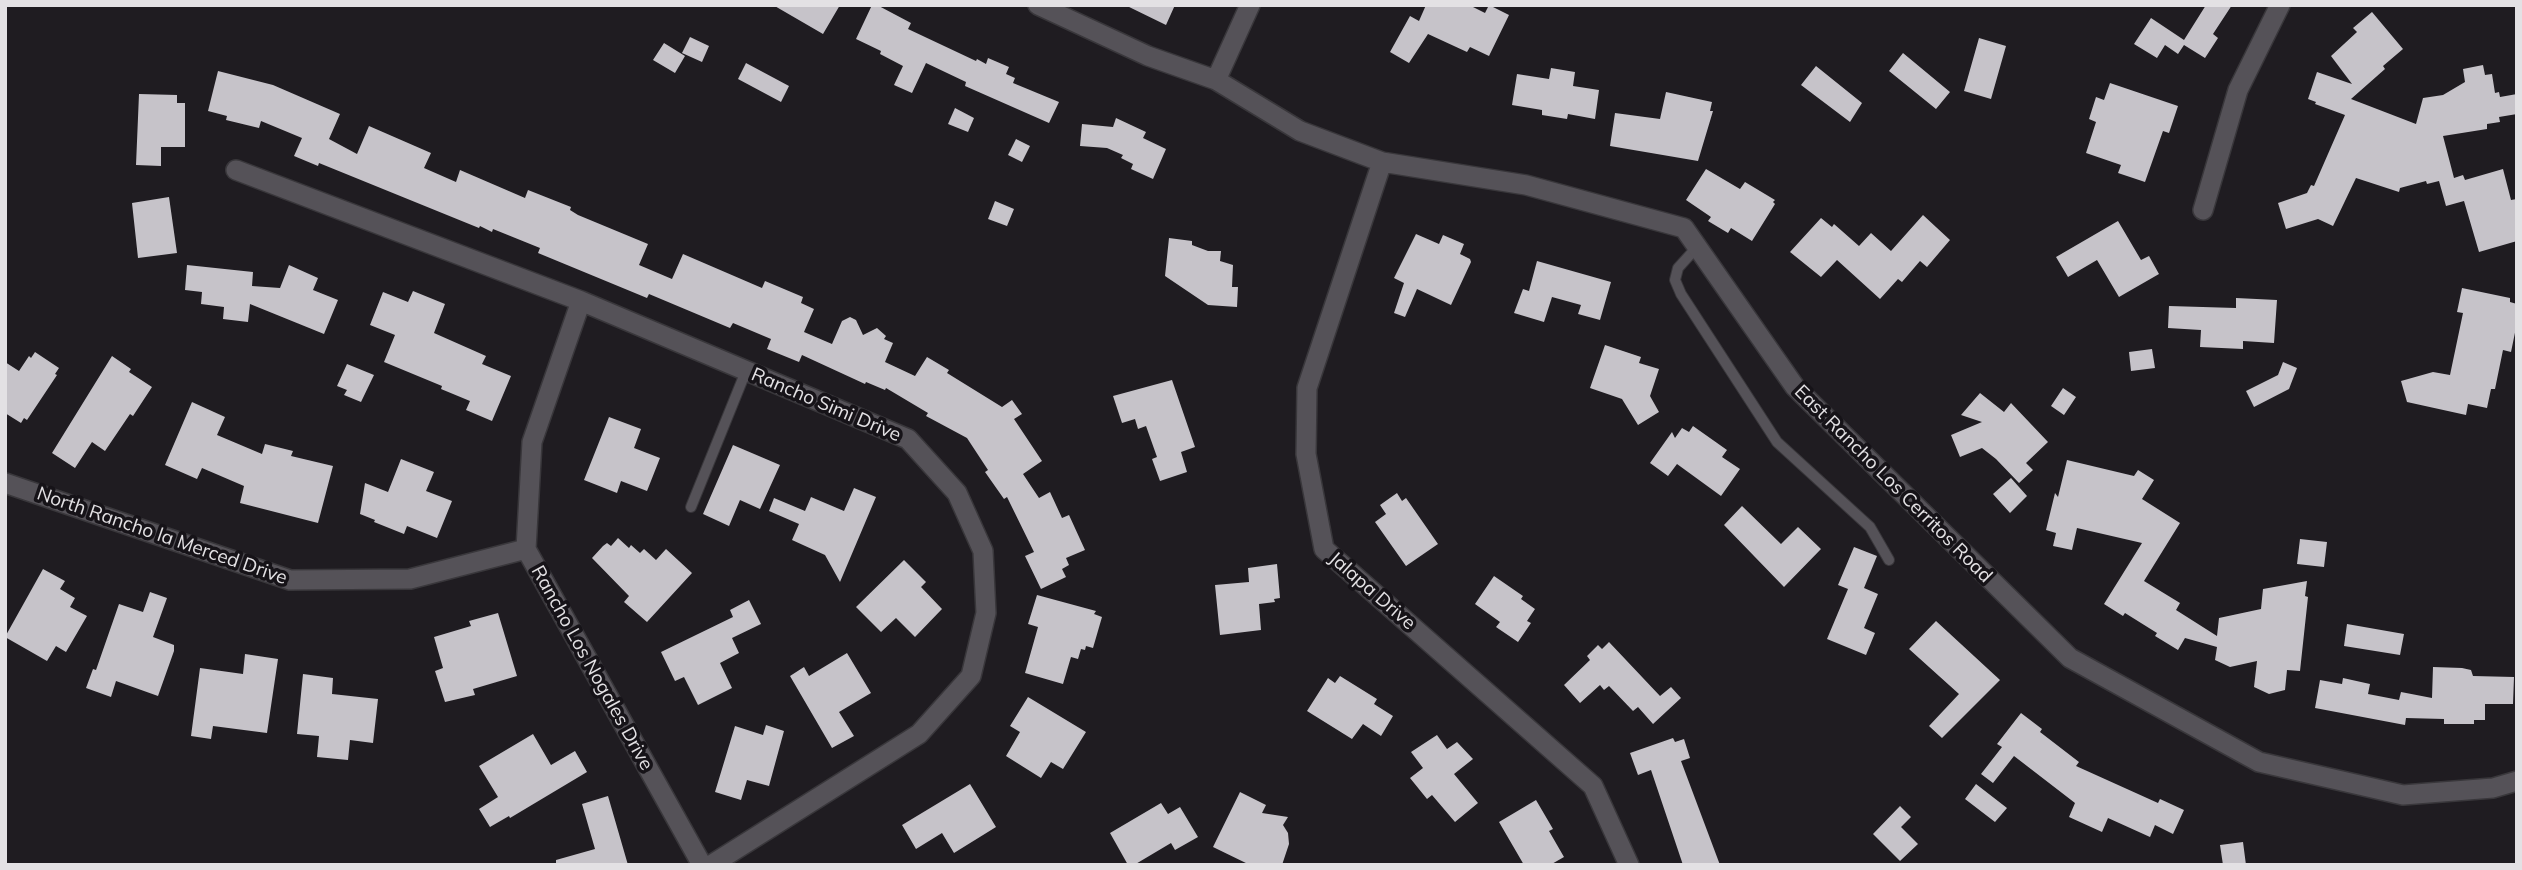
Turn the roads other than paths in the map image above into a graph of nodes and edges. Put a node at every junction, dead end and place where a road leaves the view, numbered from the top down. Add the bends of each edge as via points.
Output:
1 (1038, 5) edge
2 (1250, 5) edge
3 (2280, 5) edge
4 (1216, 80) junction
5 (1382, 162) junction
6 (236, 170) dead end
7 (2203, 210) dead end
8 (1697, 247) junction
9 (581, 301) junction
10 (746, 371) junction
11 (5, 483) edge
12 (691, 507) dead end
13 (526, 549) junction
14 (1889, 559) dead end
15 (2517, 781) edge
16 (702, 865) edge
17 (711, 865) edge
18 (1629, 865) edge

1 - 4 street, East Rancho Los Cerritos Road via 1148,56
2 - 4 street
3 - 7 street via 2238,90
4 - 5 street, East Rancho Los Cerritos Road via 1300,131
5 - 8 street, East Rancho Los Cerritos Road via 1526,185 1684,229
5 - 18 street, Jalapa Drive via 1307,388 1306,454 1324,549 1593,786
6 - 9 street, Rancho Simi Drive
8 - 14 lane via 1678,268 1675,280 1681,293 1777,442 1870,527
8 - 15 street, East Rancho Los Cerritos Road via 1795,387 2070,658 2259,762 2403,795 2493,788
9 - 10 street, Rancho Simi Drive
9 - 13 street, Rancho Los Nogales Drive via 532,442
10 - 12 lane
10 - 17 street, Rancho Simi Drive via 908,439 957,493 983,551 986,613 971,676 919,734
11 - 13 street, North Rancho la Merced Drive via 290,580 411,579
13 - 16 street, Rancho Los Nogales Drive

